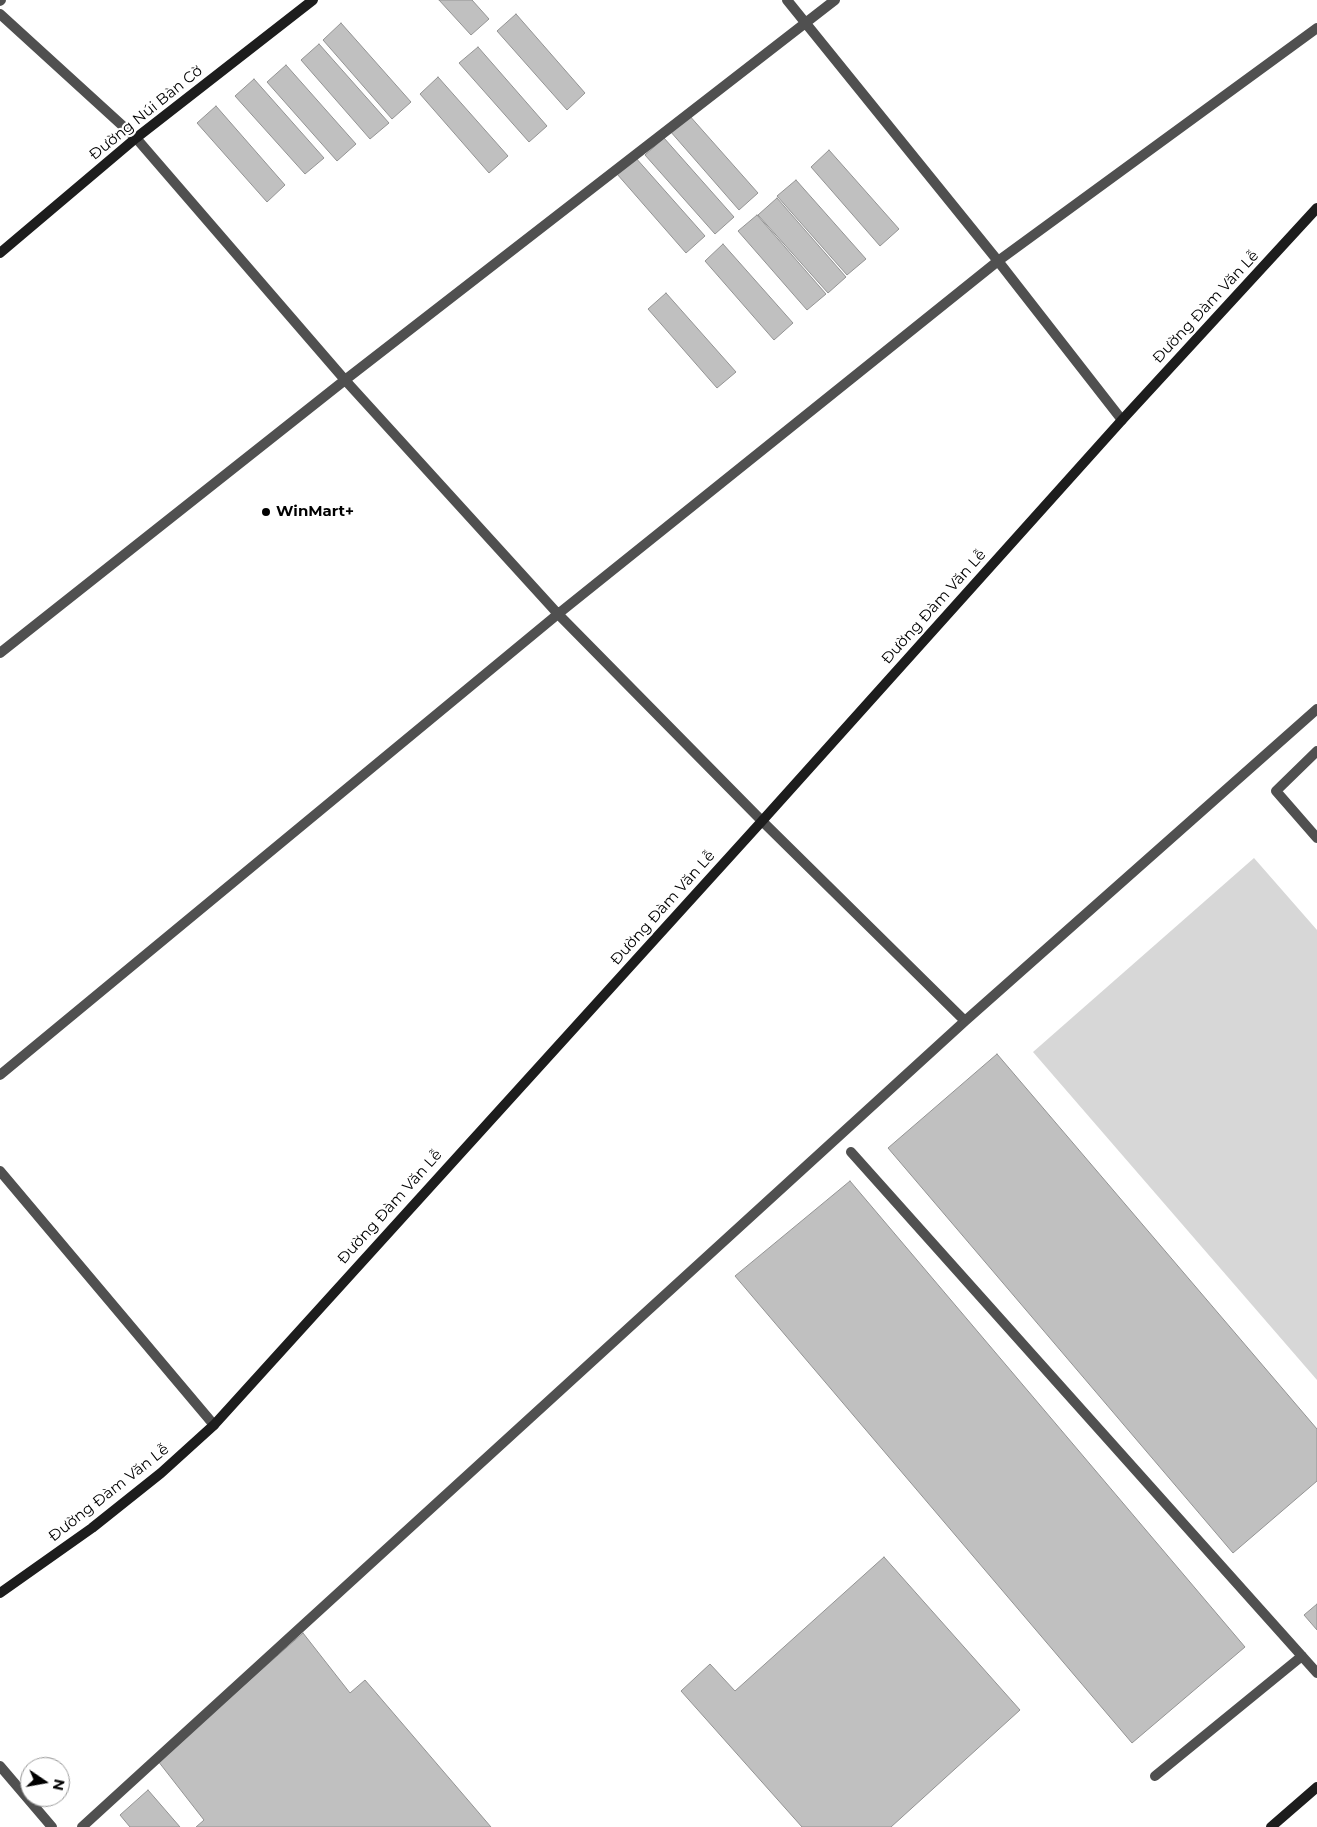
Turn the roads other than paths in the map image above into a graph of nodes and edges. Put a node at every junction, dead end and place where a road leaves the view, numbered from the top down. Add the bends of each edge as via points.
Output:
1 (313, 0) edge
2 (787, 0) edge
3 (835, 0) edge
4 (0, 14) edge
5 (805, 22) junction
6 (1317, 28) edge
7 (136, 138) junction
8 (1317, 208) edge
9 (0, 252) edge
10 (998, 261) junction
11 (346, 380) junction
12 (1122, 420) junction
13 (558, 614) junction
14 (0, 652) edge
15 (1317, 709) edge
16 (1317, 751) edge
17 (762, 821) junction
18 (1317, 838) edge
19 (966, 1021) junction
20 (0, 1075) edge
21 (851, 1152) dead end
22 (0, 1171) edge
23 (214, 1425) junction
24 (0, 1593) edge
25 (1302, 1656) junction
26 (1317, 1673) edge
27 (0, 1766) edge
28 (1155, 1776) dead end
29 (1317, 1787) edge
30 (52, 1827) edge
31 (82, 1827) edge
32 (1272, 1827) edge

1 - 7 main road, Đường Núi Bàn Cờ
2 - 5 street
3 - 5 street
4 - 7 street
5 - 10 street
5 - 11 street
6 - 10 street
7 - 9 main road, Đường Núi Bàn Cờ
7 - 11 street
8 - 12 main road, Đường Đàm Văn Lễ
10 - 12 street
10 - 13 street
11 - 13 street
11 - 14 street
12 - 17 main road, Đường Đàm Văn Lễ
13 - 17 street
13 - 20 street
15 - 19 street
16 - 18 street via 1276,791
17 - 19 street
17 - 23 main road, Đường Đàm Văn Lễ
19 - 31 street
21 - 25 street
22 - 23 street
23 - 24 main road, Đường Đàm Văn Lễ via 161,1474
25 - 26 street
25 - 28 street
27 - 30 street
29 - 32 main road

